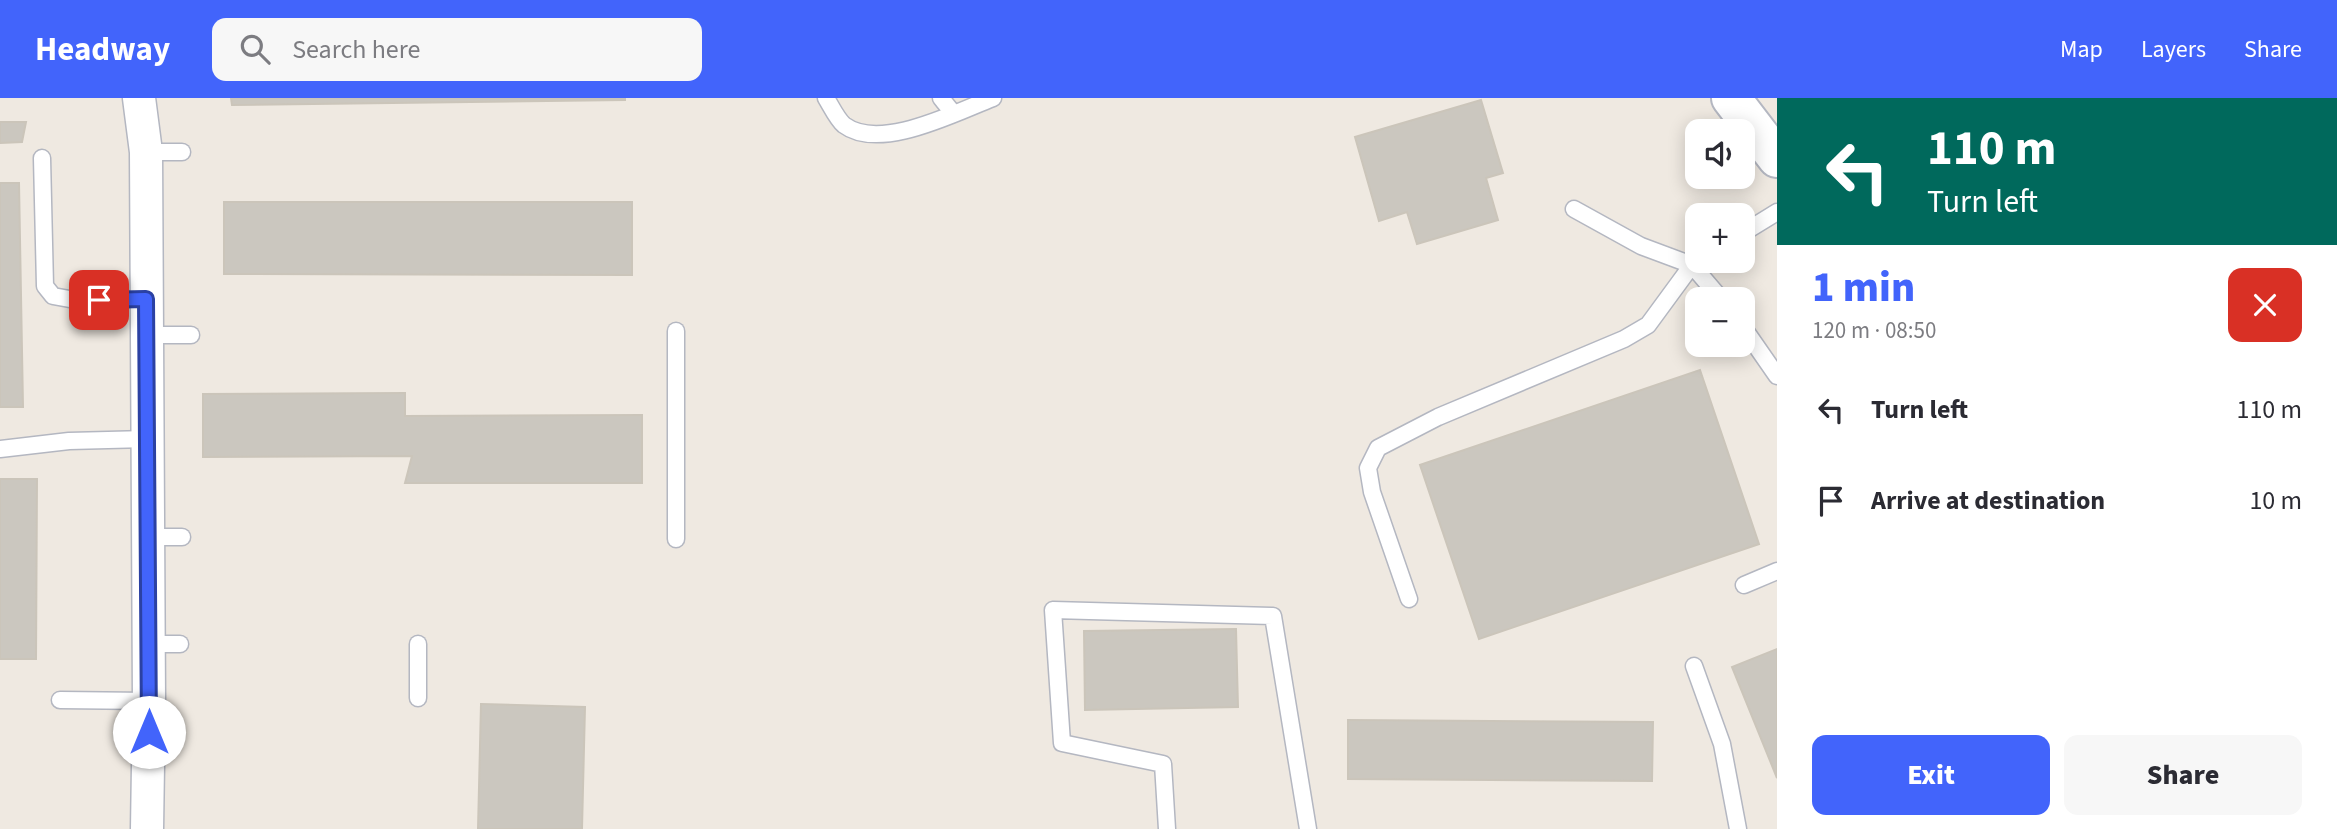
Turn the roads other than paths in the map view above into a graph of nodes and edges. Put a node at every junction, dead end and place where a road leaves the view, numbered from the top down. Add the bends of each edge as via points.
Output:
1 (139, 98) edge
2 (826, 98) edge
3 (941, 98) edge
4 (993, 98) edge
5 (1731, 98) edge
6 (953, 113) junction
7 (146, 152) junction
8 (182, 152) dead end
9 (42, 158) dead end
10 (1777, 158) edge
11 (1574, 209) dead end
12 (1777, 212) edge
13 (1755, 226) edge
14 (1685, 260) edge
15 (1687, 273) edge
16 (146, 299) junction
17 (676, 331) dead end
18 (147, 335) junction
19 (191, 335) dead end
20 (1755, 344) edge
21 (1777, 376) edge
22 (147, 439) junction
23 (0, 449) edge
24 (148, 537) junction
25 (182, 537) dead end
26 (676, 539) dead end
27 (1777, 571) edge
28 (1744, 585) dead end
29 (1409, 599) dead end
30 (149, 644) junction
31 (180, 644) dead end
32 (418, 644) dead end
33 (1694, 666) dead end
34 (418, 698) dead end
35 (60, 700) dead end
36 (156, 721) junction
37 (147, 829) edge
38 (1167, 829) edge
39 (1308, 829) edge
40 (1738, 829) edge

1 - 7 street
2 - 6 lane via 844,125 876,135 898,134
3 - 6 lane
4 - 6 lane
5 - 10 street
7 - 8 lane
7 - 16 street
9 - 16 lane via 45,286 53,296 75,300
11 - 14 lane via 1641,246
12 - 13 lane
15 - 29 lane via 1648,325 1624,340 1438,417 1378,448 1368,468 1370,480
16 - 18 street
17 - 26 lane
18 - 19 lane
18 - 22 street
20 - 21 lane
22 - 23 lane
22 - 24 street
24 - 25 lane
24 - 30 street
27 - 28 lane
30 - 31 lane
30 - 36 street
32 - 34 lane
33 - 40 lane via 1722,744
35 - 36 lane
36 - 37 street
38 - 39 lane via 1163,764 1062,743 1053,610 1273,616

